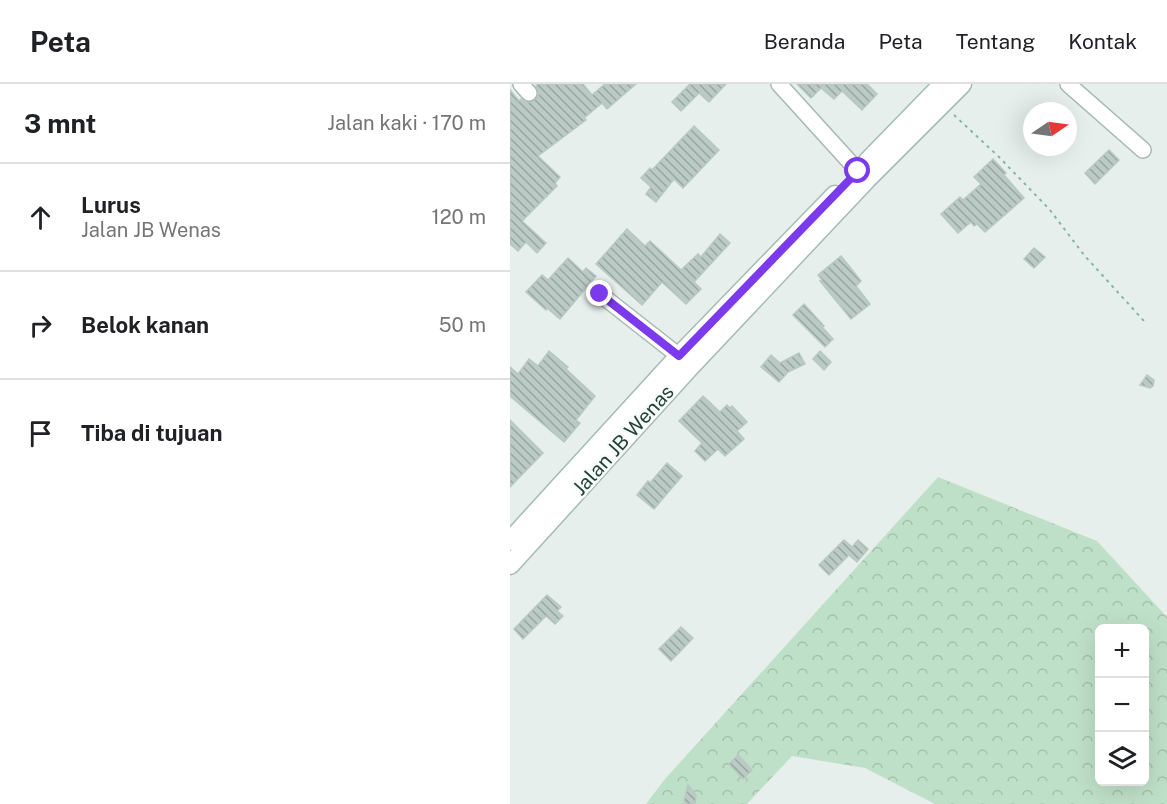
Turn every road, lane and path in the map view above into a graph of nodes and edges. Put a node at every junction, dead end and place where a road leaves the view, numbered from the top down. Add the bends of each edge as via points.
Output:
1 (779, 84) edge
2 (943, 84) edge
3 (962, 84) edge
4 (1068, 84) edge
5 (943, 105) junction
6 (1143, 150) dead end
7 (858, 171) junction
8 (600, 294) dead end
9 (1144, 321) dead end
10 (684, 362) junction
11 (510, 541) edge
12 (510, 565) edge

1 - 7 street
2 - 7 main road, Jalan JB Wenas
3 - 5 main road, Jalan JB Wenas
4 - 6 street
5 - 9 path via 1050,210 1084,255
5 - 10 main road, Jalan JB Wenas
7 - 10 main road, Jalan JB Wenas
8 - 10 street
10 - 11 main road, Jalan JB Wenas
10 - 12 main road, Jalan JB Wenas

